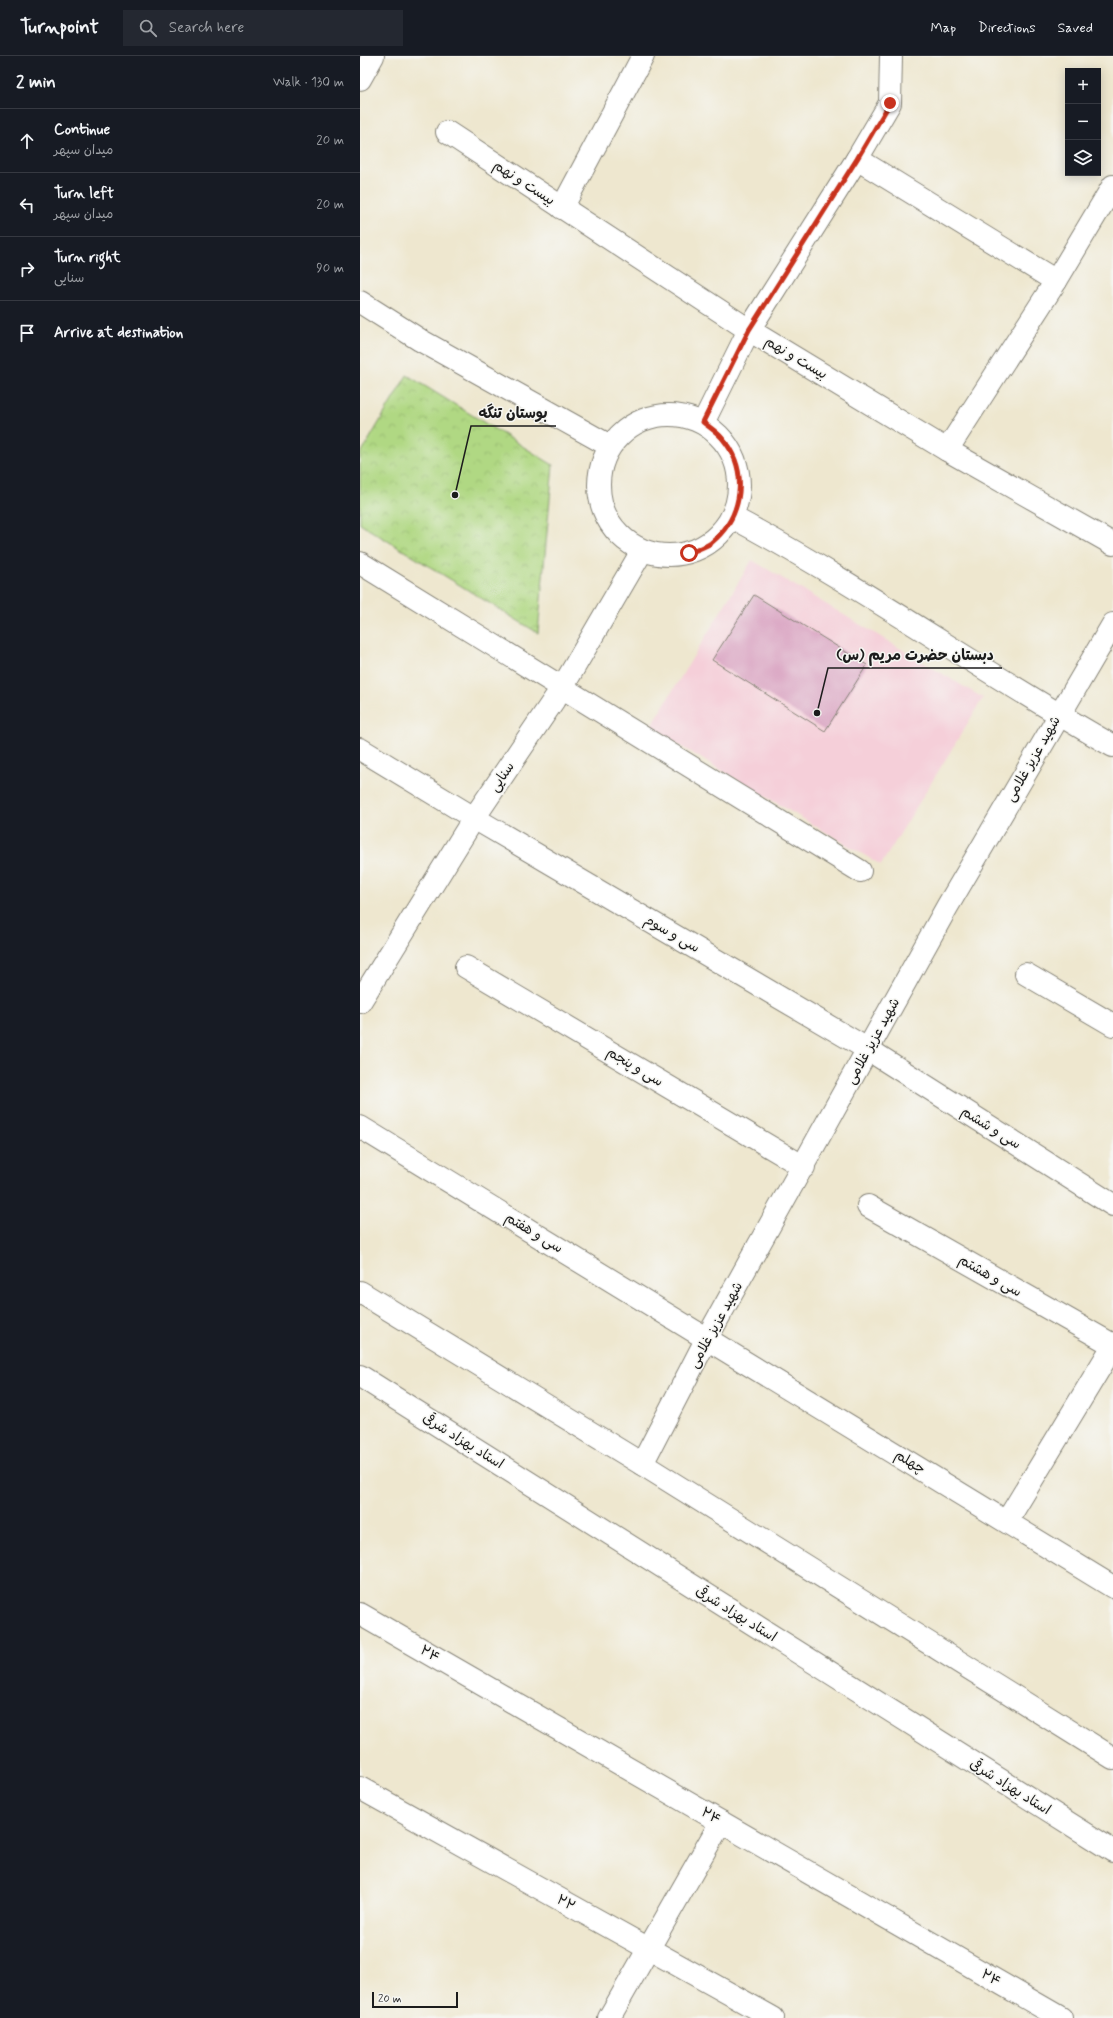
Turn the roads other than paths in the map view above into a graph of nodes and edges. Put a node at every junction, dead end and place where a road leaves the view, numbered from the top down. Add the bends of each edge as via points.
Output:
1 (373, 56) edge
2 (643, 56) edge
3 (891, 56) edge
4 (360, 79) edge
5 (447, 132) dead end
6 (857, 159) junction
7 (1113, 186) edge
8 (562, 208) junction
9 (1056, 281) junction
10 (360, 302) edge
11 (749, 330) junction
12 (703, 422) junction
13 (610, 446) junction
14 (946, 450) junction
15 (732, 517) junction
16 (1113, 544) edge
17 (642, 550) junction
18 (360, 563) edge
19 (1113, 624) edge
20 (562, 688) junction
21 (1059, 715) junction
22 (1113, 746) edge
23 (360, 749) edge
24 (474, 818) junction
25 (860, 871) dead end
26 (466, 967) dead end
27 (1026, 974) dead end
28 (360, 1002) edge
29 (1113, 1025) edge
30 (869, 1050) junction
31 (360, 1127) edge
32 (804, 1167) junction
33 (868, 1206) dead end
34 (1113, 1206) edge
35 (360, 1292) edge
36 (708, 1338) junction
37 (1113, 1346) edge
38 (360, 1376) edge
39 (642, 1464) junction
40 (1007, 1521) junction
41 (1113, 1587) edge
42 (360, 1614) edge
43 (1113, 1758) edge
44 (360, 1788) edge
45 (720, 1822) junction
46 (1113, 1851) edge
47 (649, 1949) junction
48 (610, 2018) edge
49 (773, 2018) edge
50 (1061, 2018) edge

1 - 4 street
2 - 8 street
3 - 6 street via 890,103
5 - 8 street, بیست و نهم
6 - 9 street
6 - 11 street
7 - 9 street
8 - 11 street, بیست و نهم
9 - 14 street
10 - 13 street via 420,340
11 - 12 street
11 - 14 street, بیست و نهم
12 - 13 street via 678,415 652,417 629,427
12 - 15 street via 722,437 735,457 741,481 738,504
13 - 17 street via 602,464 598,485 601,505 610,524 624,540
14 - 16 street, بیست و نهم
15 - 17 street via 728,526 711,543 689,553 665,556
15 - 21 street via 781,543
17 - 20 street, سنایی
18 - 20 street
19 - 21 street, شهید عزیز غلامی
20 - 24 street, سنایی
20 - 25 street
21 - 22 street
21 - 30 street, شهید عزیز غلامی via 946,907
23 - 24 street, سی و سوم
24 - 28 street, سنایی
24 - 30 street, سی و سوم
26 - 32 street, سی و پنجم
27 - 29 street
30 - 32 street, شهید عزیز غلامی
30 - 34 street, سی و ششم
31 - 36 street, سی و هفتم
32 - 36 street, شهید عزیز غلامی
33 - 37 street, سی و هشتم
35 - 39 street
36 - 39 street, شهید عزیز غلامی
36 - 40 street, چهلم
37 - 40 street
38 - 46 street, استاد بهزاد شرقی
39 - 43 street
40 - 41 street, چهلم
42 - 45 street, ۲۴
44 - 47 street, ۲۲
45 - 47 street
45 - 50 street, ۲۴
47 - 48 street
47 - 49 street, ۲۲

